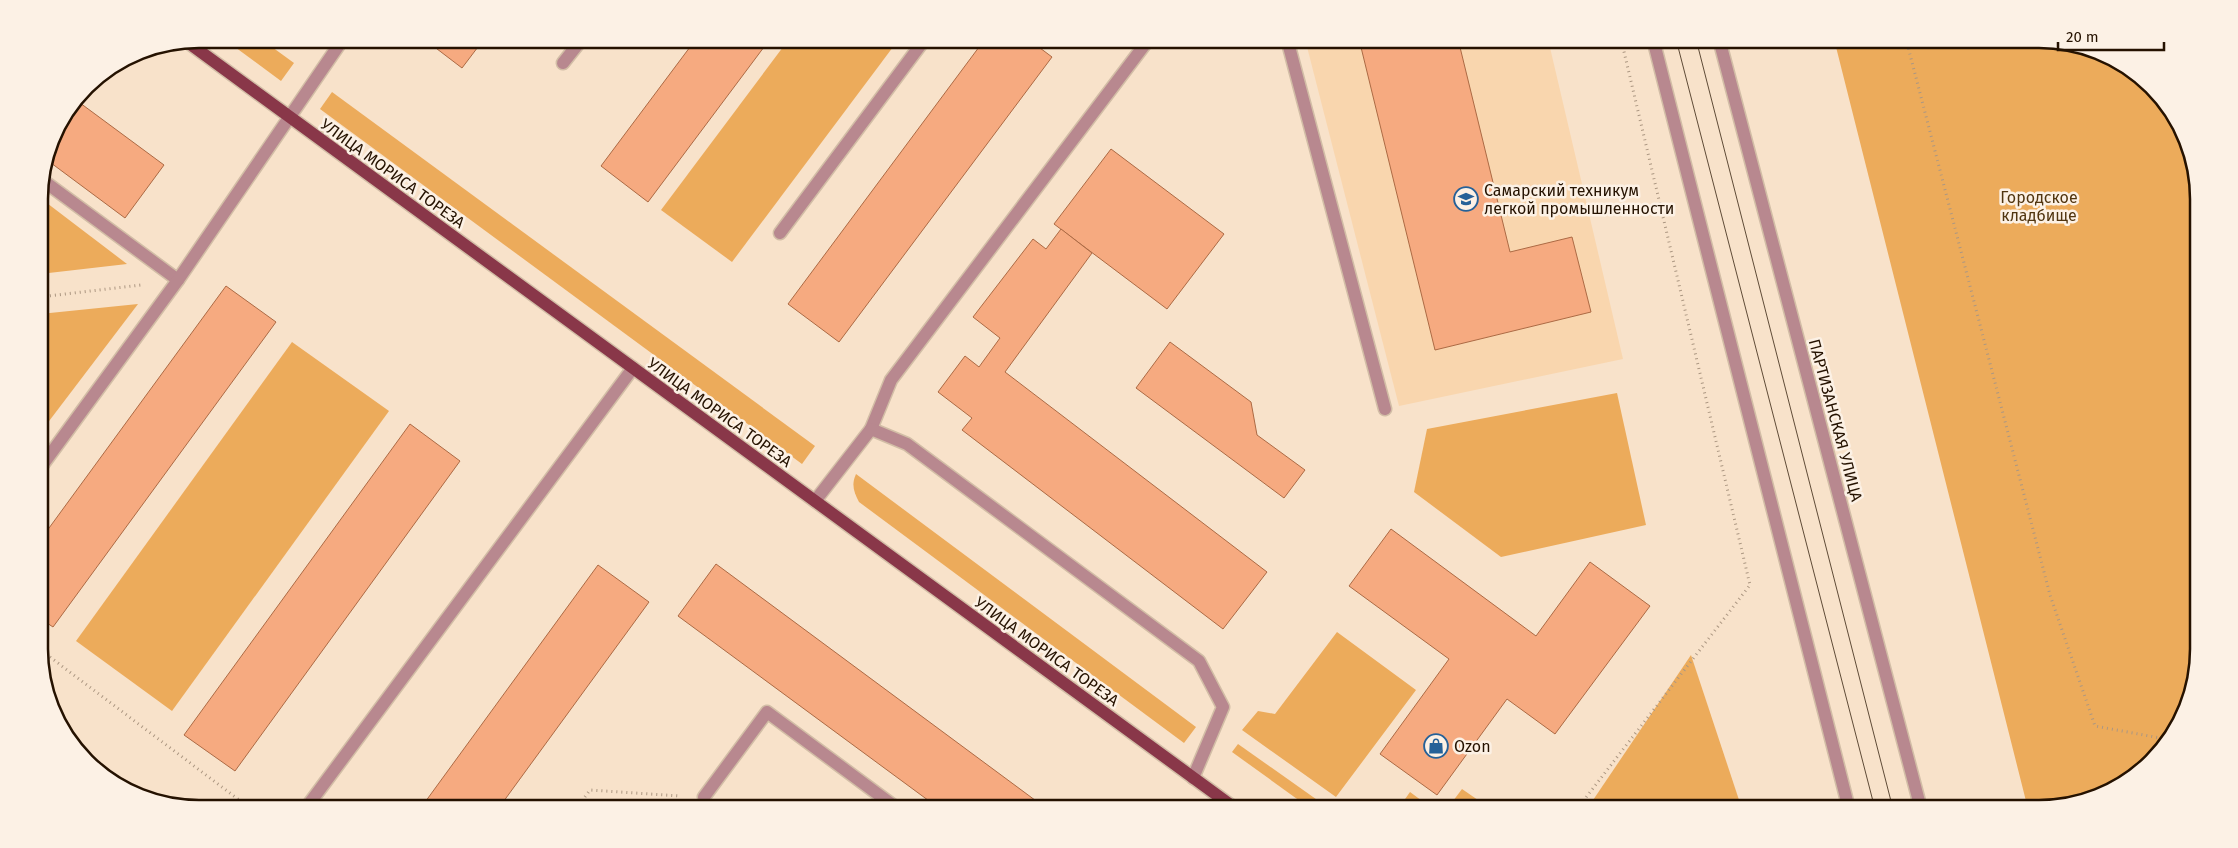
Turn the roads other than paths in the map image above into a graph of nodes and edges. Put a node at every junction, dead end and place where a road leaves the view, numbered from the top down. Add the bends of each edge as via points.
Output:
1 (195, 48) edge
2 (337, 48) edge
3 (575, 48) edge
4 (917, 48) edge
5 (1142, 48) edge
6 (1289, 48) edge
7 (1655, 48) edge
8 (1721, 48) edge
9 (563, 63) dead end
10 (289, 117) junction
11 (48, 184) edge
12 (780, 233) dead end
13 (178, 280) junction
14 (633, 368) junction
15 (1385, 408) dead end
16 (871, 429) junction
17 (48, 457) edge
18 (814, 501) junction
19 (1193, 778) junction
20 (704, 797) road end
21 (312, 800) edge
22 (886, 800) edge
23 (1224, 800) edge
24 (1847, 800) edge
25 (1919, 800) edge

1 - 10 main road, УЛИЦА МОРИСА ТОРЕЗА
2 - 10 street
3 - 9 street
4 - 12 street
5 - 16 street via 892,380
6 - 15 street
7 - 24 street
8 - 25 street, ПАРТИЗАНСКАЯ УЛИЦА
10 - 13 street
10 - 14 main road, УЛИЦА МОРИСА ТОРЕЗА
11 - 13 street
13 - 17 street
14 - 18 main road, УЛИЦА МОРИСА ТОРЕЗА
14 - 21 street
16 - 18 street
16 - 19 street via 907,444 1199,661 1223,706
18 - 19 main road, УЛИЦА МОРИСА ТОРЕЗА
19 - 23 main road, УЛИЦА МОРИСА ТОРЕЗА
20 - 22 street via 767,712

